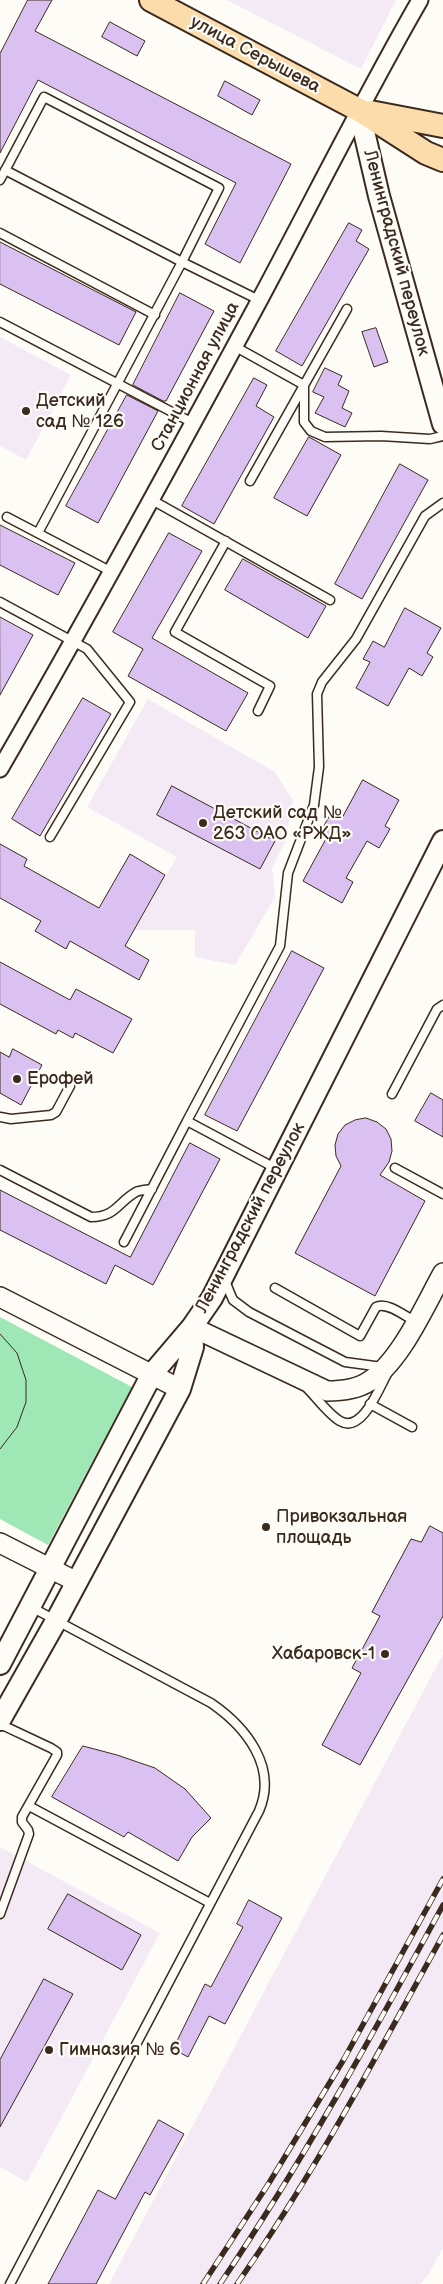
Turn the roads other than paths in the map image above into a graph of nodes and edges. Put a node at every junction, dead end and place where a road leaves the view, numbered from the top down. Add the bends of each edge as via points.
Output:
1 (151, 0) edge
2 (420, 0) edge
3 (359, 110) junction
4 (443, 126) edge
5 (443, 160) edge
6 (6, 170) junction
7 (0, 180) edge
8 (0, 233) edge
9 (182, 262) junction
10 (259, 300) junction
11 (347, 309) dead end
12 (154, 315) junction
13 (0, 322) edge
14 (234, 346) junction
15 (118, 384) junction
16 (304, 385) junction
17 (193, 423) junction
18 (443, 424) edge
19 (443, 436) edge
20 (250, 481) dead end
21 (152, 500) junction
22 (443, 503) edge
23 (7, 517) dead end
24 (38, 534) junction
25 (226, 541) junction
26 (112, 572) junction
27 (330, 600) dead end
28 (0, 602) edge
29 (74, 641) junction
30 (258, 711) dead end
31 (0, 768) edge
32 (50, 837) dead end
33 (443, 841) edge
34 (443, 1005) edge
35 (70, 1086) dead end
36 (392, 1094) dead end
37 (0, 1117) edge
38 (188, 1121) junction
39 (395, 1168) dead end
40 (277, 1169) junction
41 (0, 1170) edge
42 (152, 1189) junction
43 (443, 1194) edge
44 (124, 1242) dead end
45 (443, 1273) edge
46 (223, 1277) junction
47 (275, 1288) dead end
48 (0, 1297) edge
49 (416, 1322) junction
50 (192, 1327) junction
51 (405, 1342) junction
52 (384, 1367) junction
53 (152, 1374) junction
54 (296, 1377) junction
55 (180, 1389) junction
56 (370, 1404) junction
57 (412, 1427) dead end
58 (0, 1543) edge
59 (50, 1568) junction
60 (77, 1582) junction
61 (31, 1606) junction
62 (56, 1621) junction
63 (0, 1664) edge
64 (0, 1720) edge
65 (0, 1724) edge
66 (29, 1806) junction
67 (210, 1904) junction
68 (0, 1914) edge
69 (10, 2284) edge

1 - 3 main road, улица Серышева
2 - 3 street, Станционная улица
3 - 4 main road
3 - 5 main road via 426,153
3 - 10 street, Станционная улица
3 - 18 main road, Ленинградский переулок via 379,196
6 - 7 lane
6 - 9 lane
6 - 9 lane via 44,97 219,188
8 - 12 lane
9 - 10 lane
9 - 12 lane
10 - 14 street, Станционная улица
11 - 16 lane
12 - 15 lane
13 - 15 lane
14 - 16 lane
14 - 17 street, Станционная улица
15 - 17 lane
15 - 24 lane
16 - 19 lane via 304,422 311,431 325,437 430,439
16 - 20 lane
17 - 21 street, Станционная улица
21 - 25 lane
21 - 26 street, Станционная улица
22 - 38 lane via 426,516 356,638 322,682 317,694 319,767 314,806 288,873 280,946
23 - 24 lane
24 - 26 lane
25 - 27 lane
25 - 30 lane via 175,632 270,686
26 - 29 street, Станционная улица
28 - 29 lane
29 - 31 street, Станционная улица
29 - 32 lane via 87,649 130,702
33 - 40 main road, Ленинградский переулок
34 - 36 lane via 437,1009
35 - 37 lane via 56,1112 51,1115
38 - 40 lane
38 - 42 lane
39 - 43 lane
40 - 46 main road, Ленинградский переулок
41 - 42 lane via 91,1216 111,1213 136,1192
42 - 44 lane
45 - 49 street
46 - 50 main road, Ленинградский переулок
46 - 52 lane via 234,1300 250,1312 345,1362
47 - 49 lane via 360,1336 379,1305
48 - 53 street
49 - 51 street
50 - 53 main road, Ленинградский переулок
50 - 54 street
50 - 55 main road via 193,1347
51 - 52 street
51 - 56 lane
52 - 54 street via 368,1382 340,1391 326,1391
53 - 55 street
53 - 59 main road, Ленинградский переулок
54 - 56 lane via 340,1422 361,1419
55 - 60 main road
56 - 57 lane
58 - 59 street
59 - 60 street
59 - 61 main road, Ленинградский переулок
60 - 62 main road
61 - 62 lane
61 - 63 main road, Ленинградский переулок
62 - 64 main road
62 - 67 lane via 211,1703 230,1716 256,1749 265,1785 264,1800
65 - 66 lane via 56,1752
66 - 67 lane
66 - 68 lane via 22,1822 29,1834
67 - 69 lane

